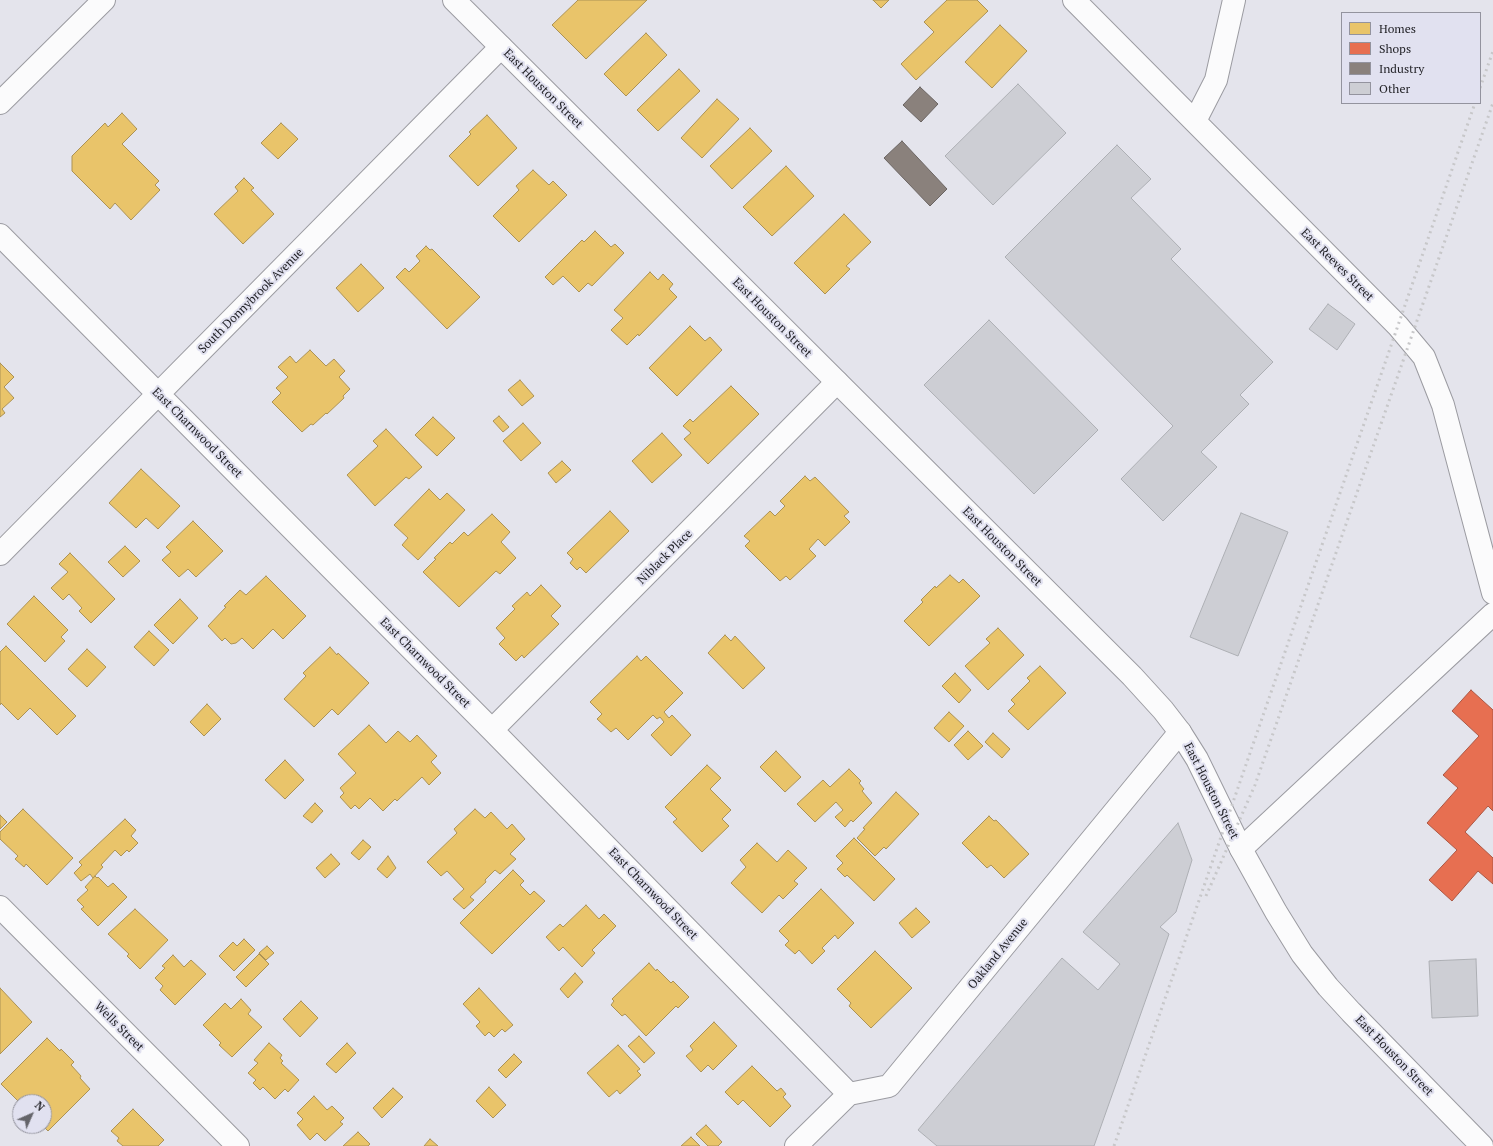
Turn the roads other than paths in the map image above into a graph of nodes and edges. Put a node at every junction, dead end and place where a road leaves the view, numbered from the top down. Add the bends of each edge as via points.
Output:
1 (104, 0) edge
2 (454, 0) edge
3 (1074, 0) edge
4 (1234, 0) edge
5 (501, 47) junction
6 (0, 103) edge
7 (1195, 121) junction
8 (0, 235) edge
9 (837, 382) junction
10 (159, 394) junction
11 (0, 554) edge
12 (1493, 592) edge
13 (1493, 614) edge
14 (492, 730) junction
15 (1180, 732) junction
16 (1241, 849) junction
17 (0, 907) edge
18 (849, 1094) junction
19 (238, 1146) edge
20 (796, 1146) edge
21 (1482, 1146) edge

1 - 6 street
2 - 5 street, East Houston Street
3 - 7 street, East Reeves Street
4 - 7 street via 1216,80
5 - 9 street, East Houston Street
5 - 10 street, South Donnybrook Avenue
7 - 12 street, East Reeves Street via 1398,326 1424,357 1443,405
8 - 10 street, East Charnwood Street
9 - 14 street, Niblack Place
9 - 15 street, East Houston Street via 1132,676
10 - 11 street, South Donnybrook Avenue
10 - 14 street, East Charnwood Street
13 - 16 street
14 - 18 street, East Charnwood Street
15 - 16 street, East Houston Street via 1197,759
15 - 18 street, Oakland Avenue via 889,1086
16 - 21 street, East Houston Street via 1302,954 1328,987
17 - 19 street, Wells Street
18 - 20 street

